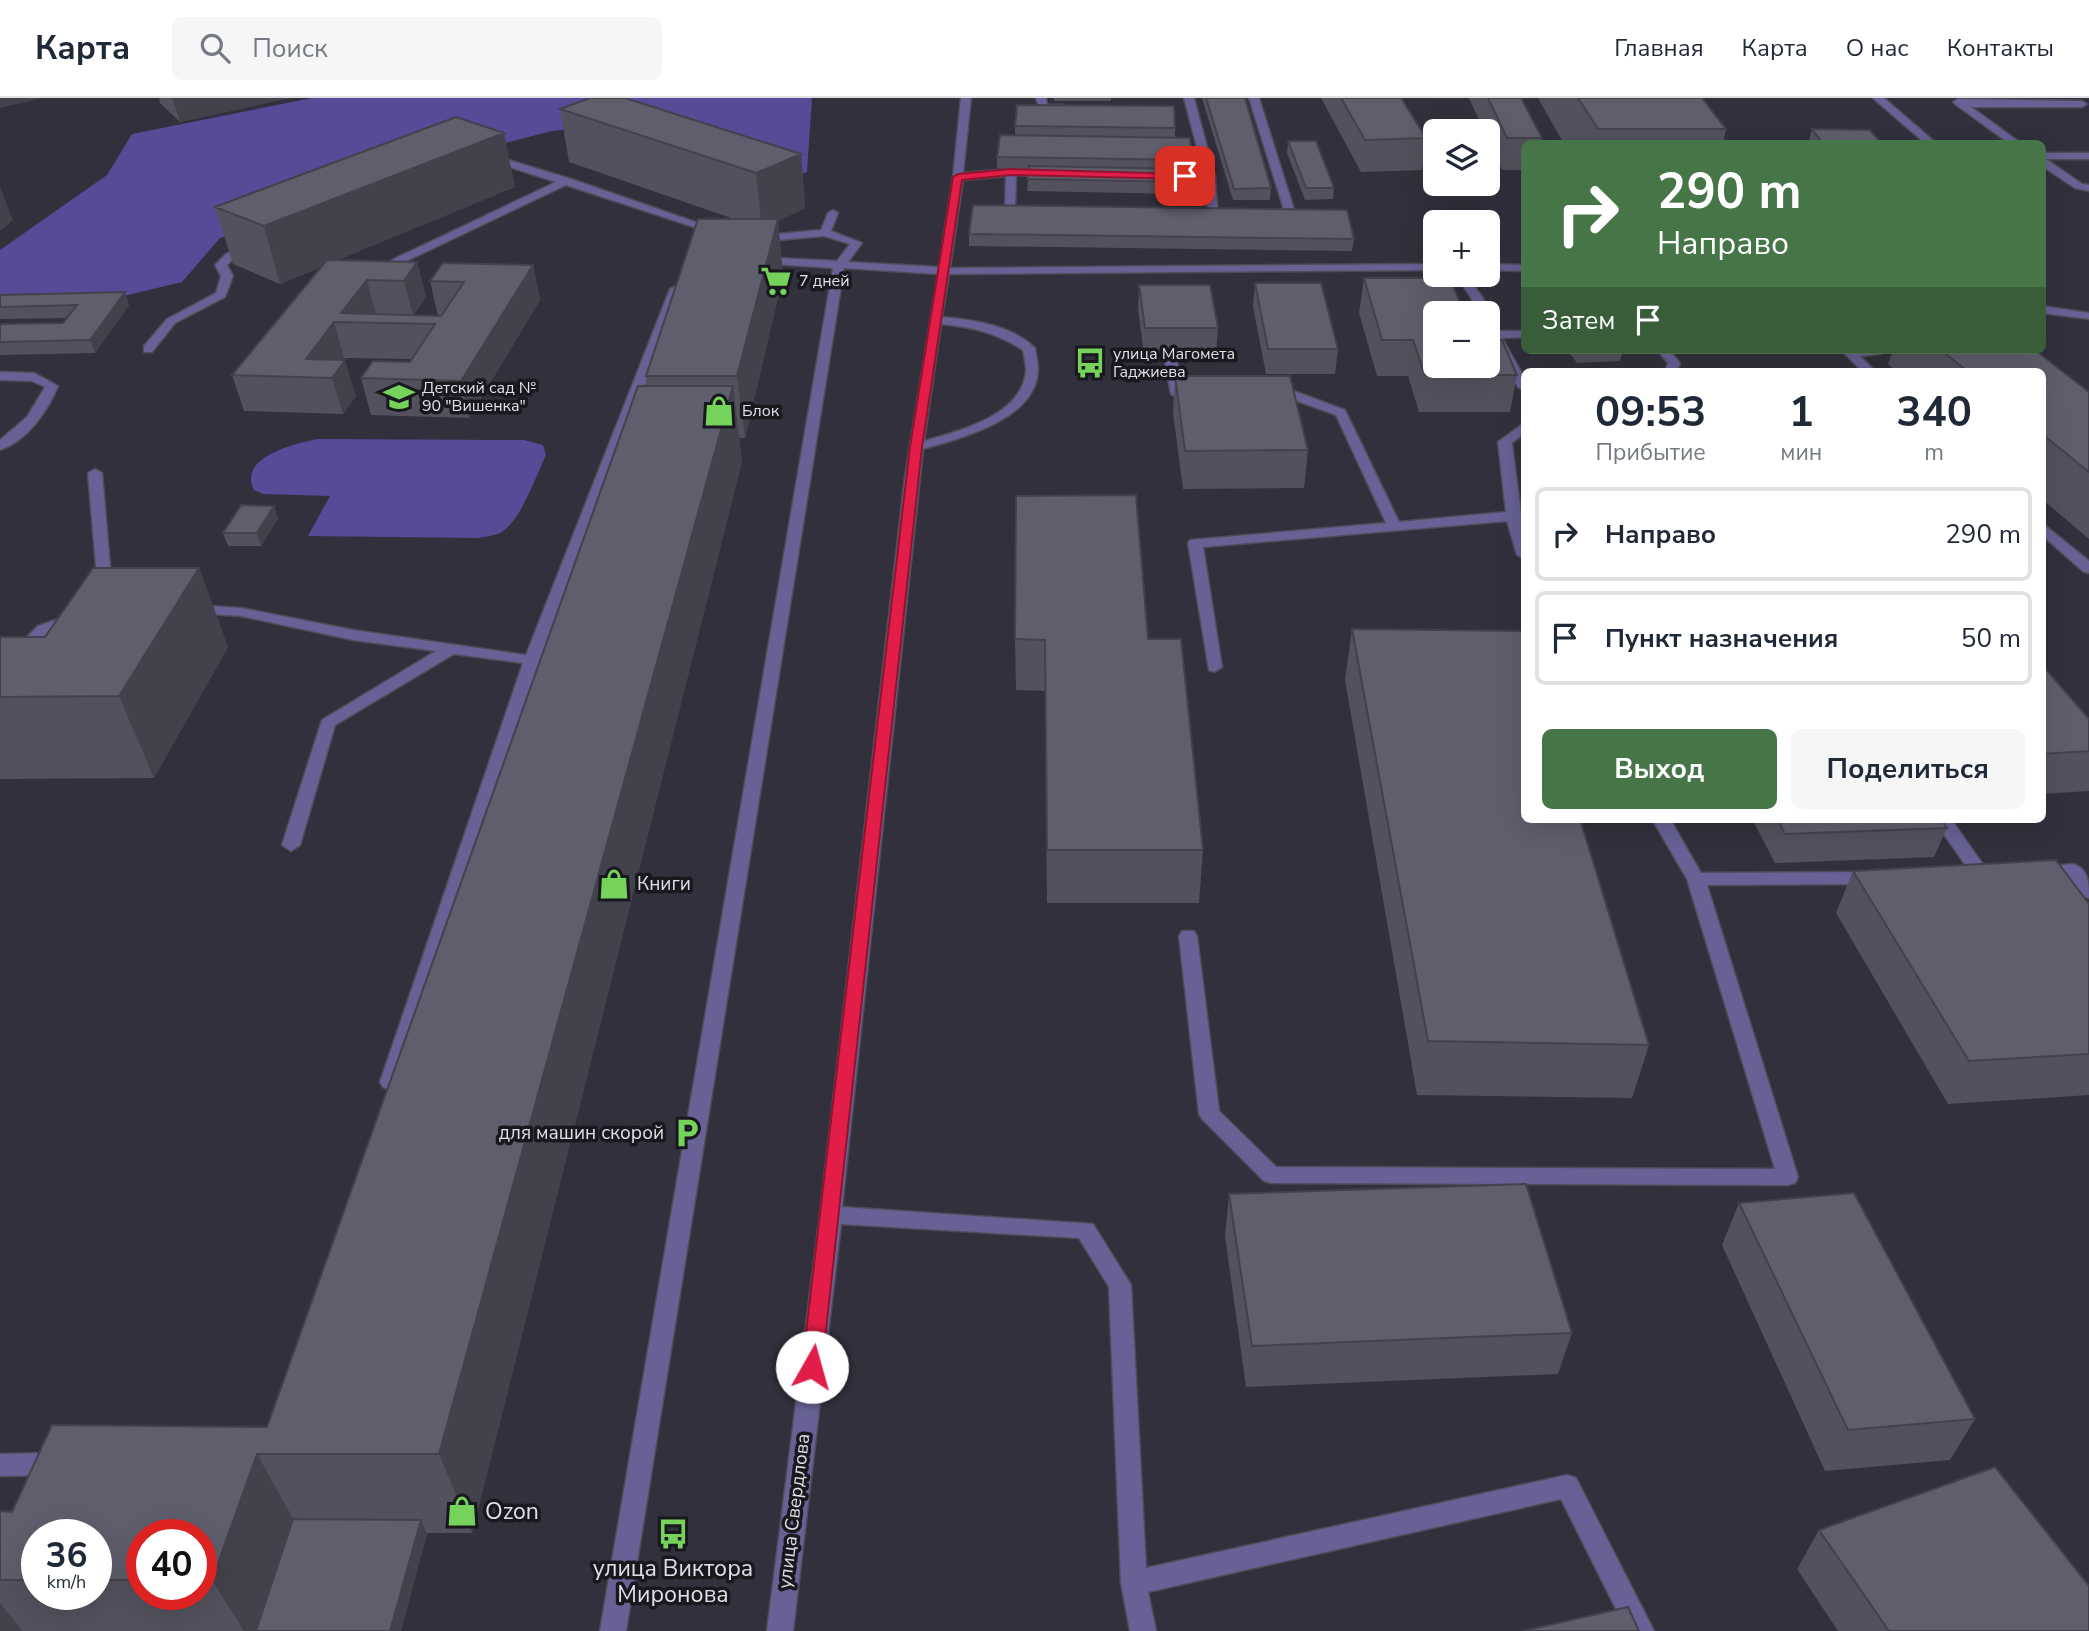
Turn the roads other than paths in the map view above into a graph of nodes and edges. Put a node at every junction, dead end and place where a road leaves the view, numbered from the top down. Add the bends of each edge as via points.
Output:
1 (966, 98) edge
2 (1041, 98) edge
3 (1189, 98) edge
4 (1254, 98) edge
5 (1878, 98) edge
6 (1957, 101) edge
7 (2082, 104) edge
8 (1070, 108) edge
9 (1179, 110) dead end
10 (1193, 110) junction
11 (1927, 140) edge
12 (2011, 140) edge
13 (1188, 143) edge
14 (1202, 143) junction
15 (2089, 156) edge
16 (2046, 158) edge
17 (473, 161) edge
18 (2046, 161) edge
19 (1011, 172) junction
20 (1064, 173) edge
21 (1144, 175) edge
22 (958, 177) junction
23 (1210, 177) junction
24 (567, 181) junction
25 (2089, 188) edge
26 (1038, 212) edge
27 (833, 213) dead end
28 (1187, 215) edge
29 (1214, 216) junction
30 (1227, 216) edge
31 (1265, 216) edge
32 (825, 233) junction
33 (732, 236) edge
34 (744, 240) edge
35 (269, 241) edge
36 (738, 261) edge
37 (396, 262) edge
38 (839, 266) junction
39 (1423, 267) edge
40 (1500, 267) edge
41 (1521, 268) edge
42 (943, 271) junction
43 (679, 281) edge
44 (174, 305) dead end
45 (2046, 310) edge
46 (2089, 316) edge
47 (935, 320) junction
48 (171, 321) junction
49 (1500, 331) edge
50 (1521, 334) edge
51 (1500, 347) edge
52 (148, 349) dead end
53 (1850, 354) edge
54 (1171, 362) dead end
55 (1866, 368) edge
56 (0, 376) edge
57 (1521, 382) edge
58 (1202, 394) edge
59 (1253, 394) edge
60 (1521, 429) edge
61 (0, 446) edge
62 (916, 447) junction
63 (94, 473) dead end
64 (1513, 516) junction
65 (1395, 528) junction
66 (2046, 531) edge
67 (1521, 544) edge
68 (2089, 569) edge
69 (179, 608) edge
70 (449, 650) junction
71 (532, 660) junction
72 (1214, 667) dead end
73 (0, 672) edge
74 (1663, 823) edge
75 (1945, 823) edge
76 (291, 845) dead end
77 (2022, 874) edge
78 (1956, 877) edge
79 (1887, 878) edge
80 (1696, 879) junction
81 (2089, 892) edge
82 (1188, 936) dead end
83 (382, 1106) edge
84 (831, 1215) junction
85 (83, 1464) edge
86 (0, 1465) edge
87 (1134, 1583) junction
88 (613, 1631) edge
89 (780, 1631) edge
90 (1143, 1631) edge
91 (1641, 1631) edge

1 - 22 street, улица Свердлова
2 - 8 street via 1043,108
3 - 10 street
4 - 31 street via 1291,216
5 - 11 street
6 - 7 street
6 - 12 street
9 - 10 street
10 - 14 street
13 - 14 street
14 - 23 street
15 - 16 street
17 - 24 street via 486,156
18 - 25 street via 2079,186
19 - 20 street
19 - 22 street
19 - 26 street via 1010,212
21 - 23 street
22 - 42 street, улица Свердлова
23 - 29 street
24 - 33 street
24 - 37 street
27 - 32 street
28 - 29 street
29 - 30 street
32 - 34 street
32 - 38 street via 857,243
35 - 48 street via 230,256 221,265 227,276 221,295
36 - 38 street
38 - 42 street
38 - 88 street
39 - 42 street
40 - 41 street
42 - 47 street, улица Свердлова
43 - 71 street
44 - 48 street
45 - 46 street
47 - 62 street, улица Свердлова
47 - 62 street via 1003,331 1029,348 1034,366 1026,395 1009,410 986,425
48 - 52 street
49 - 50 street
51 - 57 street
53 - 55 street
54 - 58 street via 1177,394
56 - 61 street via 34,377 52,386 46,403 16,437
59 - 65 street via 1291,394 1340,413
60 - 64 street via 1505,442
62 - 84 street, улица Свердлова
63 - 73 street via 101,609 43,629
64 - 65 street
64 - 67 street
65 - 72 street via 1195,543
66 - 68 street
69 - 70 street via 241,612
70 - 71 street
70 - 76 street via 328,723
71 - 83 street
74 - 80 street
75 - 78 street via 1989,877
77 - 81 street via 2073,870
79 - 80 street
80 - 82 street via 1788,1177 1271,1175 1209,1114
84 - 87 street via 1085,1230 1120,1285
84 - 89 street, улица Свердлова
85 - 86 street
87 - 90 street
87 - 91 street via 1567,1486

